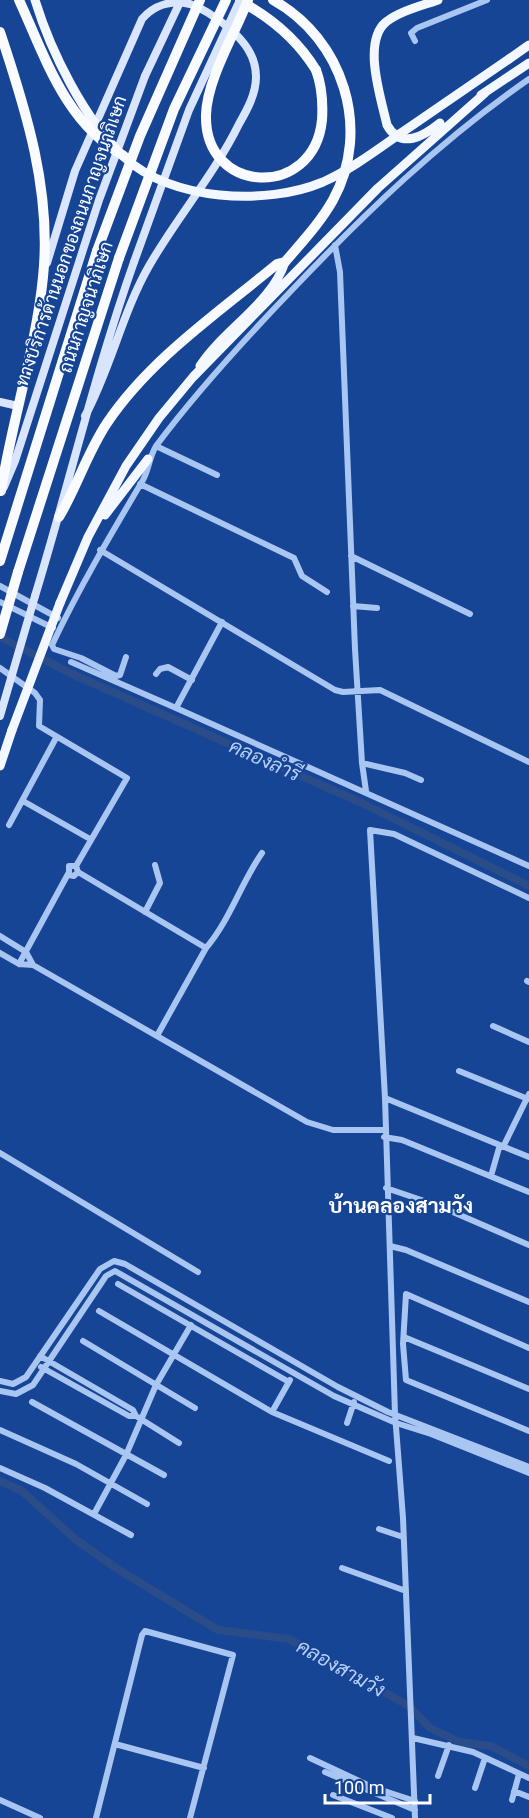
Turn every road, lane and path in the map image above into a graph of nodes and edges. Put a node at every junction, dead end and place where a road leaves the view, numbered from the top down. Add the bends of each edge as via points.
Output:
1 (19, 0) edge
2 (35, 0) edge
3 (181, 0) edge
4 (201, 0) edge
5 (226, 0) edge
6 (240, 0) edge
7 (248, 0) edge
8 (273, 0) edge
9 (438, 0) edge
10 (487, 0) edge
11 (0, 32) edge
12 (415, 41) dead end
13 (529, 45) edge
14 (529, 63) edge
15 (529, 79) edge
16 (485, 93) junction
17 (124, 156) junction
18 (334, 245) junction
19 (285, 262) junction
20 (44, 275) junction
21 (193, 377) junction
22 (0, 402) edge
23 (18, 406) junction
24 (85, 416) junction
25 (156, 446) junction
26 (147, 459) junction
27 (217, 475) dead end
28 (140, 484) junction
29 (1, 494) edge
30 (59, 517) junction
31 (88, 537) junction
32 (100, 550) junction
33 (351, 556) junction
34 (0, 561) edge
35 (0, 586) edge
36 (327, 592) dead end
37 (0, 602) edge
38 (359, 606) junction
39 (377, 608) dead end
40 (470, 614) dead end
41 (64, 621) junction
42 (222, 622) junction
43 (59, 630) junction
44 (0, 633) edge
45 (126, 657) dead end
46 (71, 662) dead end
47 (0, 668) edge
48 (156, 674) dead end
49 (192, 680) junction
50 (360, 691) junction
51 (176, 708) junction
52 (0, 716) edge
53 (56, 738) junction
54 (529, 762) edge
55 (362, 763) junction
56 (0, 766) edge
57 (421, 780) dead end
58 (366, 791) junction
59 (23, 801) junction
60 (9, 825) dead end
61 (90, 839) junction
62 (262, 852) dead end
63 (155, 866) dead end
64 (529, 866) edge
65 (77, 869) junction
66 (529, 898) edge
67 (145, 912) junction
68 (0, 936) edge
69 (206, 948) junction
70 (26, 952) junction
71 (0, 953) edge
72 (19, 964) junction
73 (33, 965) junction
74 (493, 1026) dead end
75 (158, 1034) junction
76 (529, 1042) edge
77 (459, 1071) dead end
78 (528, 1097) edge
79 (385, 1098) junction
80 (384, 1134) junction
81 (504, 1145) junction
82 (0, 1153) edge
83 (529, 1157) edge
84 (491, 1176) junction
85 (386, 1188) junction
86 (529, 1192) edge
87 (529, 1245) edge
88 (390, 1246) junction
89 (198, 1272) dead end
90 (118, 1284) dead end
91 (529, 1302) edge
92 (199, 1308) junction
93 (99, 1311) dead end
94 (194, 1316) junction
95 (191, 1325) junction
96 (404, 1337) junction
97 (83, 1341) dead end
98 (529, 1348) edge
99 (40, 1356) junction
100 (173, 1356) junction
101 (49, 1361) junction
102 (36, 1364) junction
103 (297, 1366) junction
104 (44, 1369) junction
105 (293, 1374) junction
106 (0, 1381) edge
107 (290, 1382) junction
108 (156, 1385) junction
109 (529, 1389) edge
110 (0, 1391) edge
111 (356, 1396) junction
112 (32, 1402) dead end
113 (353, 1405) junction
114 (195, 1408) dead end
115 (272, 1412) junction
116 (395, 1414) junction
117 (138, 1417) junction
118 (346, 1423) dead end
119 (396, 1423) junction
120 (0, 1430) edge
121 (529, 1431) edge
122 (180, 1443) dead end
123 (126, 1455) junction
124 (390, 1461) dead end
125 (529, 1467) edge
126 (0, 1468) edge
127 (529, 1473) edge
128 (164, 1475) dead end
129 (110, 1485) junction
130 (147, 1504) dead end
131 (94, 1514) junction
132 (380, 1529) dead end
133 (131, 1535) dead end
134 (403, 1537) junction
135 (342, 1568) dead end
136 (406, 1591) junction
137 (413, 1738) junction
138 (115, 1743) junction
139 (449, 1745) junction
140 (310, 1758) dead end
141 (485, 1758) junction
142 (204, 1768) junction
143 (325, 1772) dead end
144 (519, 1774) junction
145 (438, 1776) dead end
146 (529, 1779) edge
147 (475, 1788) dead end
148 (514, 1791) junction
149 (333, 1795) dead end
150 (529, 1797) edge
151 (0, 1800) edge
152 (512, 1800) dead end
153 (414, 1801) junction
154 (415, 1810) junction
155 (40, 1818) edge
156 (96, 1818) edge
157 (190, 1818) edge
158 (392, 1818) edge
159 (415, 1818) edge

1 - 17 highway, bridge via 71,109 101,142
2 - 17 main road, bridge via 80,99
3 - 29 main road, ทางบริการด้านนอกของถนนกาญจนาภิเษก, bridge via 122,135
4 - 34 highway, ถนนกาญจนาภิเษก, bridge via 140,136 97,250
5 - 44 highway, ถนนกาญจนาภิเษก, bridge via 174,109 119,258
6 - 7 highway, bridge via 282,28 297,42 316,70 322,95 321,126 313,150 303,162 280,176 243,175 219,157 206,126 207,102
6 - 24 main road, bridge via 189,110 111,326
8 - 19 highway via 302,20 332,56 344,88 351,130 349,155 334,198
9 - 16 main road via 393,17 375,38 373,51 389,129 397,136 419,138
10 - 12 street via 417,28 411,33
11 - 20 highway via 33,142 43,215
13 - 17 main road, bridge via 354,165 305,188 263,196 210,194 165,181
14 - 16 main road
15 - 18 street via 421,162
16 - 21 main road via 378,188
18 - 25 street via 216,371
18 - 33 street via 340,272
19 - 21 main road via 282,272 216,344
19 - 30 highway via 277,264 192,333 124,400 93,446
20 - 23 highway
20 - 24 main road via 75,171 142,20 159,5 172,2 185,2 208,12 242,39 250,51 255,70 254,91 225,153 149,265
21 - 31 main road via 126,466
22 - 23 main road
23 - 29 highway
24 - 30 main road
25 - 26 street
25 - 27 street
26 - 28 street
26 - 31 main road
28 - 32 street
28 - 36 street via 294,558 302,576
30 - 52 main road, bridge
31 - 56 main road, bridge
32 - 41 street
32 - 42 street
33 - 38 street
33 - 40 street
35 - 41 street
37 - 43 street
38 - 39 street
38 - 50 street
41 - 43 street
42 - 49 street
42 - 50 street via 334,690
43 - 45 street via 52,648 116,676 120,675
46 - 51 street
47 - 53 street via 35,693 40,700 39,726
48 - 49 street via 168,668
49 - 51 street
50 - 54 street via 373,690 422,709
50 - 55 street
51 - 58 street
53 - 59 street
53 - 61 street via 127,778
55 - 57 street
55 - 58 street
58 - 64 street
59 - 60 street
59 - 61 street
61 - 65 street
62 - 69 street
63 - 67 street via 160,887
65 - 67 street
65 - 70 street via 74,876 68,874
66 - 79 street via 394,834 370,830
67 - 69 street
68 - 70 street
69 - 75 street
70 - 72 street
70 - 73 street
71 - 72 street
72 - 73 street
73 - 75 street
74 - 76 street
75 - 80 street via 306,1122 333,1130
77 - 78 street
78 - 81 street
79 - 80 street
79 - 81 street
80 - 84 street
80 - 85 street
81 - 83 street
81 - 84 street via 498,1151
82 - 89 street
84 - 86 street
85 - 87 street
85 - 88 street
88 - 91 street
88 - 116 street
90 - 95 street
92 - 94 street
92 - 99 street via 125,1264 106,1263
92 - 103 street
93 - 100 street
94 - 101 street via 121,1272 110,1272
94 - 105 street
95 - 100 street
95 - 107 street
96 - 98 street via 406,1294
96 - 109 street
96 - 121 street via 406,1380
97 - 108 street
99 - 101 street
99 - 102 street
100 - 108 street
100 - 115 street
101 - 104 street
101 - 117 street via 133,1410
102 - 104 street
102 - 106 street via 21,1381
103 - 105 street
103 - 111 street
104 - 110 street via 25,1390 8,1394
104 - 117 street via 99,1401
105 - 107 street
105 - 113 street
107 - 115 street
108 - 114 street
108 - 117 street
111 - 113 street
111 - 116 street
112 - 123 street
113 - 118 street
113 - 119 street
115 - 124 street
116 - 119 street
116 - 125 street
117 - 122 street
117 - 123 street
119 - 127 street
119 - 134 street
120 - 129 street via 76,1464
123 - 128 street
123 - 129 street
126 - 131 street
129 - 130 street
129 - 131 street
131 - 133 street
132 - 134 street
134 - 136 street
135 - 136 street
136 - 137 street
137 - 139 street
137 - 153 street
138 - 142 street
138 - 142 street via 145,1631 230,1652 234,1659
138 - 156 street
139 - 141 street
139 - 145 street
140 - 153 street via 372,1787
141 - 144 street
141 - 147 street
142 - 157 street
143 - 154 street
144 - 146 street
144 - 148 street
148 - 150 street
148 - 152 street
149 - 158 street
151 - 155 street
153 - 154 street
154 - 159 street

